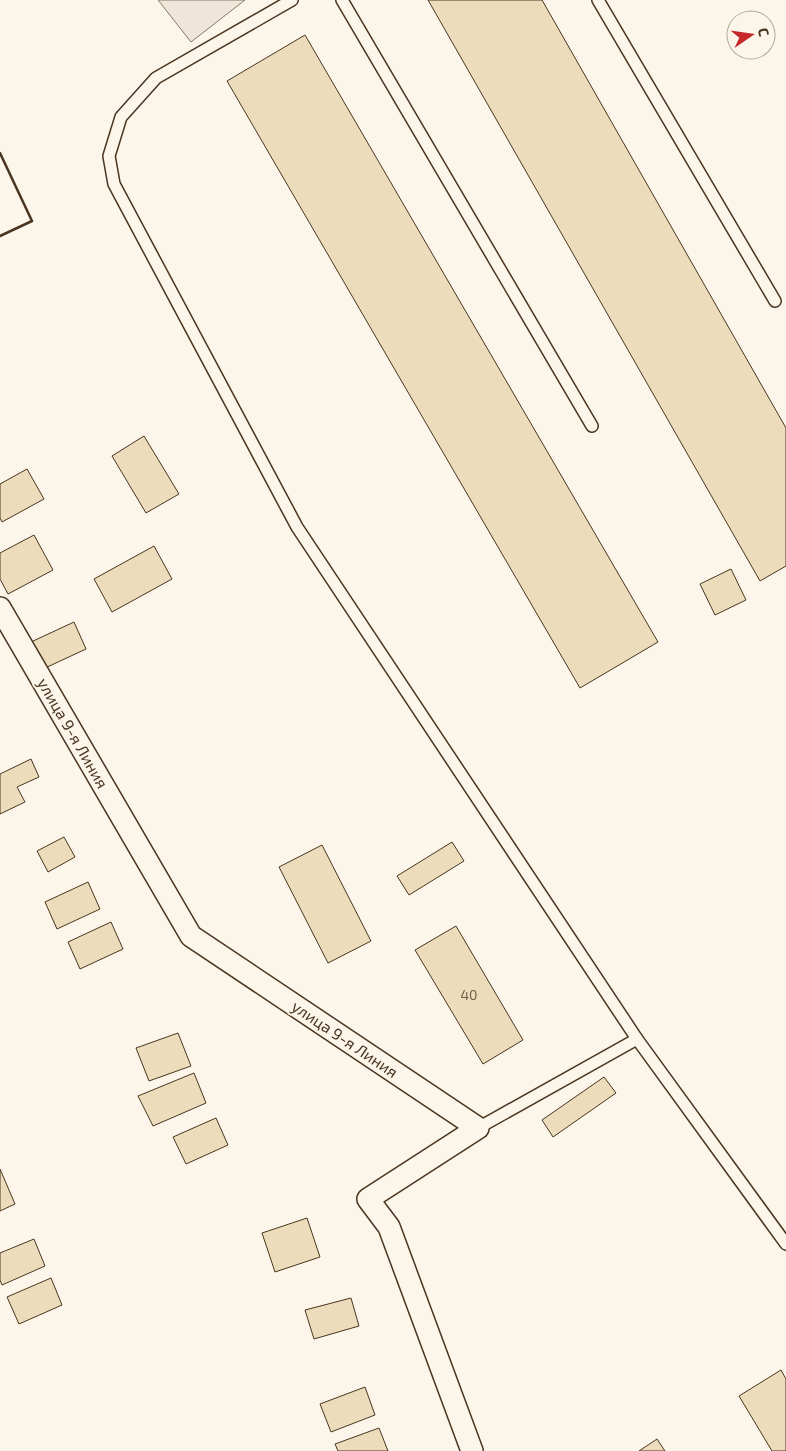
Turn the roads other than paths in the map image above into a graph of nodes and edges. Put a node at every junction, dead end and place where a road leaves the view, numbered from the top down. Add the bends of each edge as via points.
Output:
1 (292, 0) edge
2 (342, 0) edge
3 (598, 0) edge
4 (775, 301) dead end
5 (592, 426) dead end
6 (0, 608) edge
7 (637, 1039) junction
8 (478, 1128) junction
9 (786, 1244) edge
10 (472, 1451) edge

1 - 7 lane via 156,78 120,117 109,156 114,184 297,527
2 - 5 lane
3 - 4 lane
6 - 8 street, улица 9-я Линия via 191,936
7 - 8 lane
7 - 9 lane
8 - 10 street via 368,1199 389,1226

